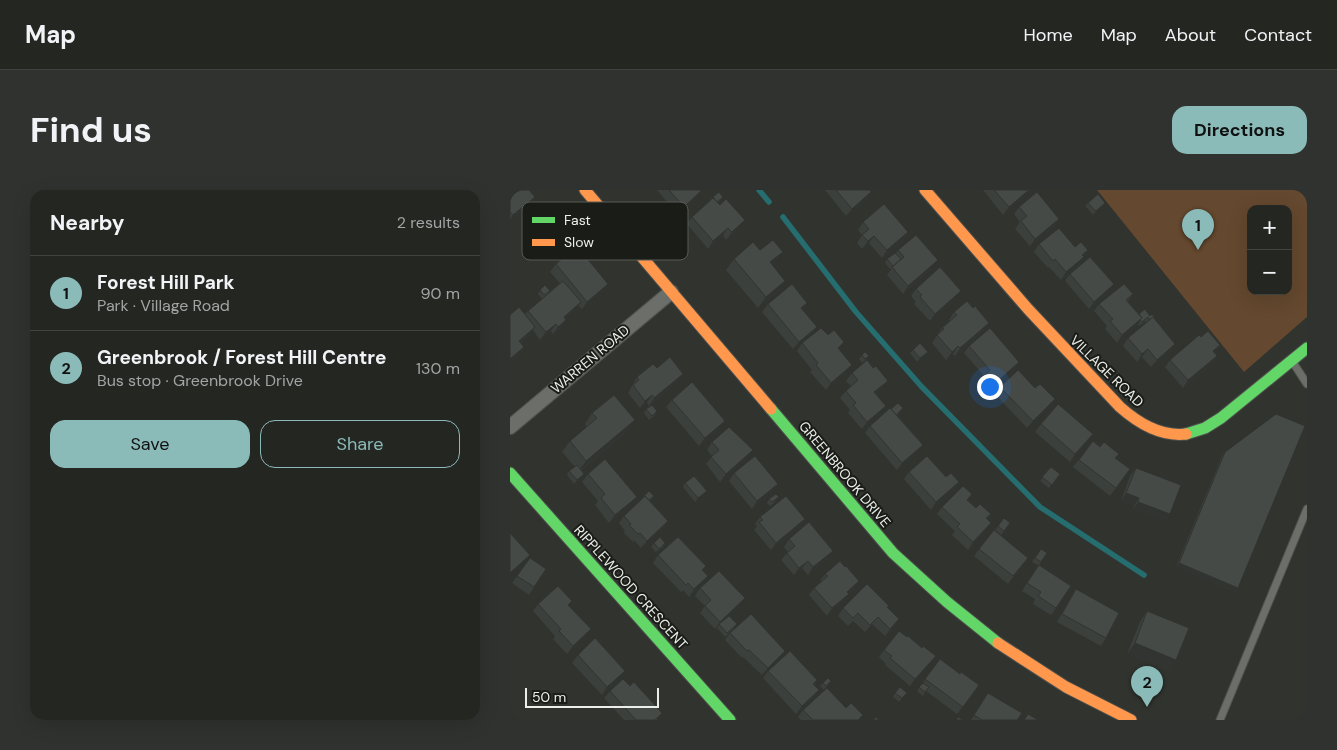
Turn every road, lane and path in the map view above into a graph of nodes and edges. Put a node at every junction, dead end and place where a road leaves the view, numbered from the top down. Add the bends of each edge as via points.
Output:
1 (585, 190) edge
2 (925, 190) edge
3 (595, 202) edge
4 (644, 260) edge
5 (671, 292) junction
6 (1307, 348) edge
7 (1292, 361) junction
8 (1307, 384) edge
9 (510, 427) edge
10 (510, 473) edge
11 (1307, 509) edge
12 (730, 720) edge
13 (1131, 720) edge
14 (1220, 720) edge

1 - 3 street, GREENBROOK DRIVE
2 - 7 street, VILLAGE ROAD via 1050,336 1131,417 1151,429 1170,434 1190,434 1206,429
4 - 5 street, GREENBROOK DRIVE
5 - 9 street, WARREN ROAD
5 - 13 street, GREENBROOK DRIVE via 893,553 923,583 1023,661
6 - 7 street, VILLAGE ROAD
7 - 8 lane
10 - 12 street, RIPPLEWOOD CRESCENT
11 - 14 lane

